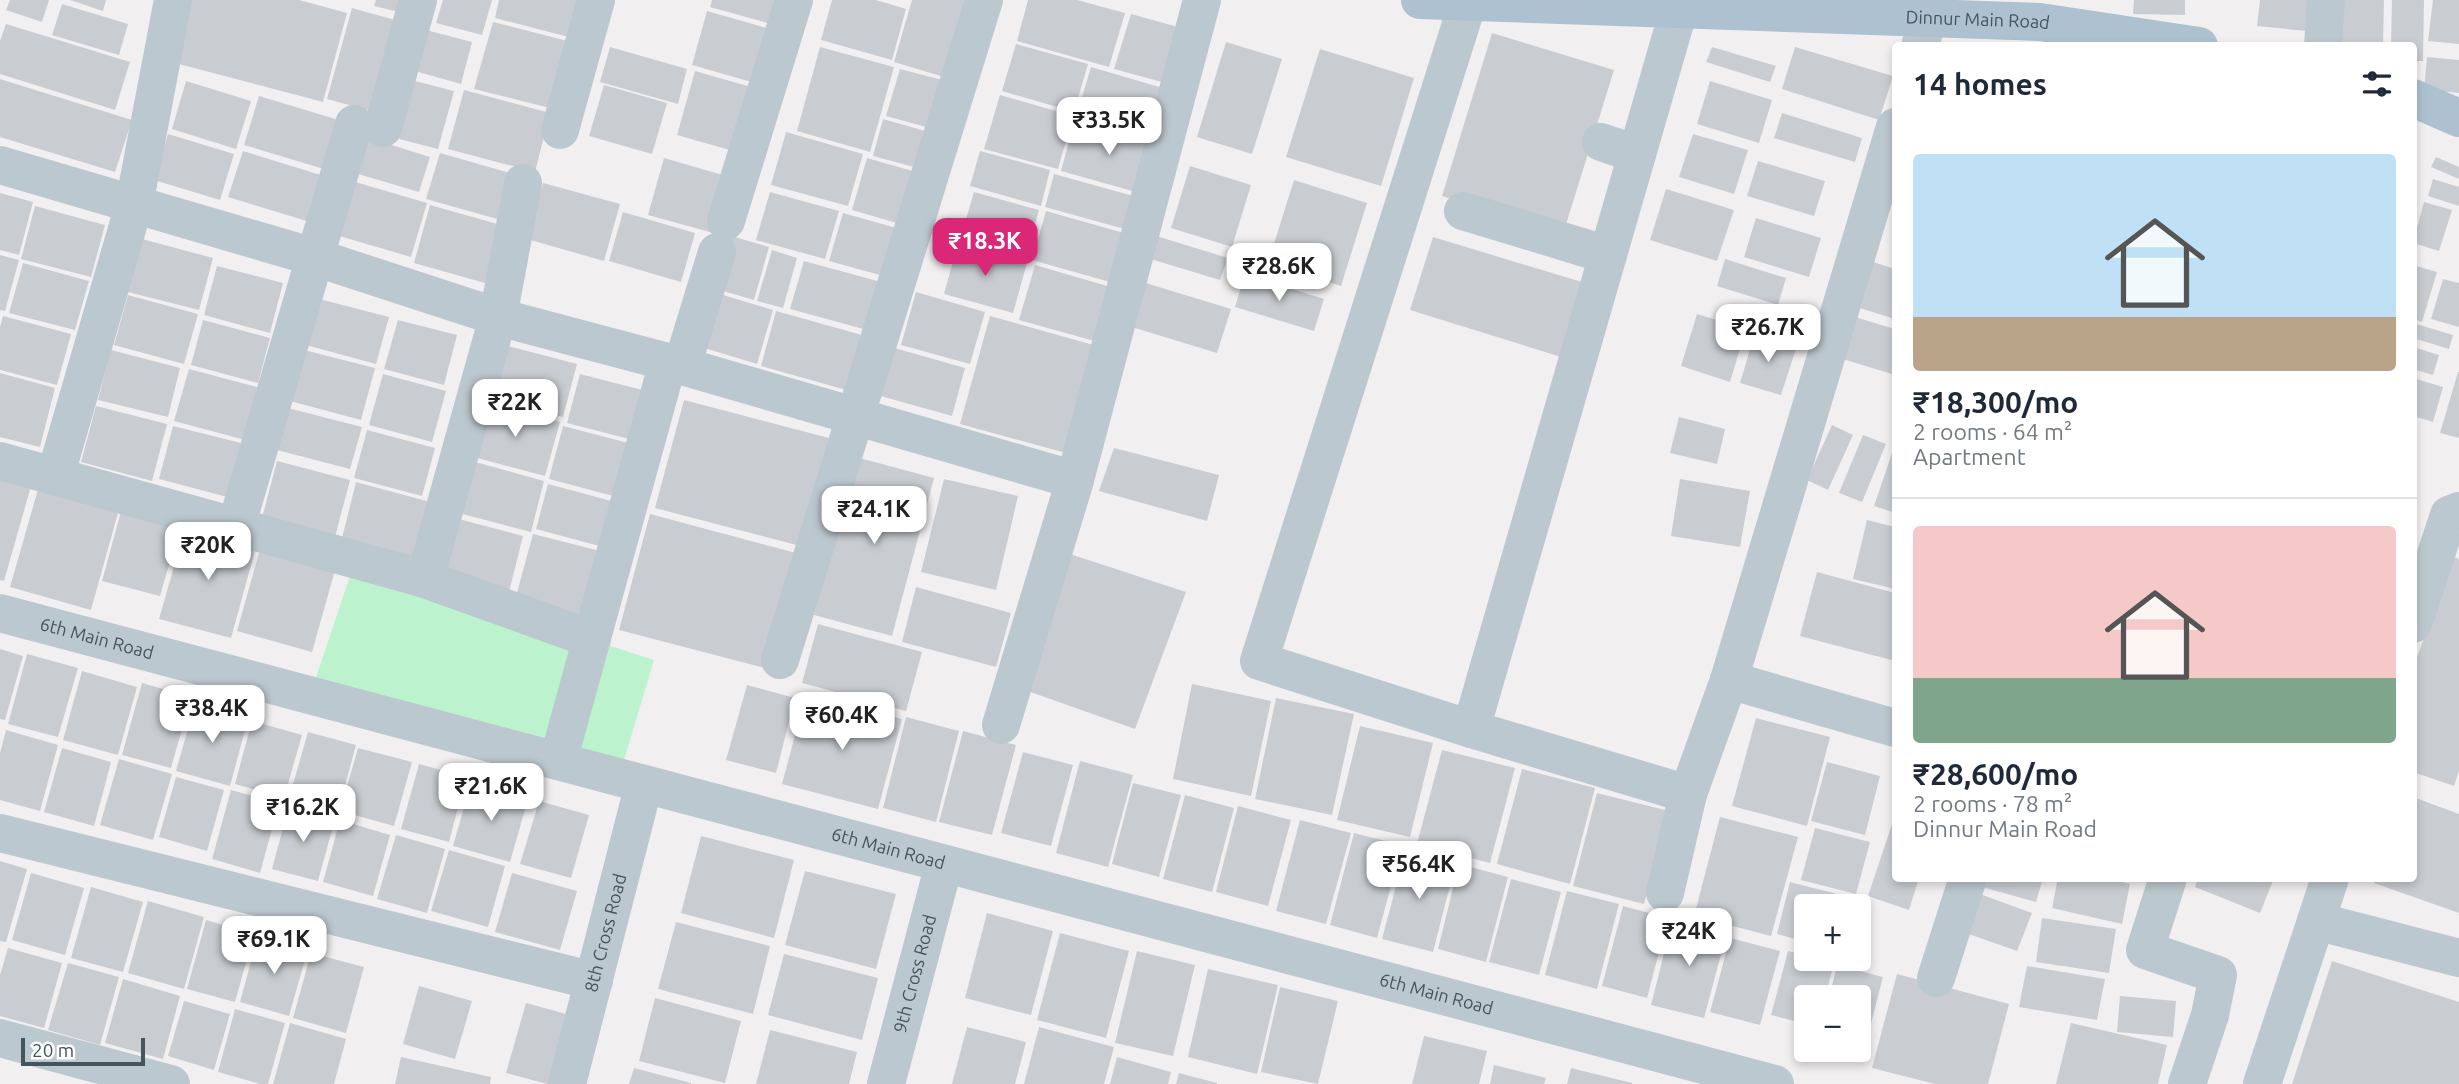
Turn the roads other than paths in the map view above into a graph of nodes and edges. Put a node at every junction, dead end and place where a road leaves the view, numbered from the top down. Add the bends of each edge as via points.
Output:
1 (173, 0) edge
2 (418, 0) edge
3 (596, 0) edge
4 (794, 0) edge
5 (984, 0) edge
6 (1202, 0) edge
7 (1420, 0) edge
8 (2326, 0) edge
9 (1468, 2) edge
10 (1830, 7) edge
11 (1679, 9) junction
12 (1924, 32) edge
13 (2129, 41) edge
14 (2323, 42) edge
15 (2417, 107) edge
16 (2459, 118) edge
17 (560, 130) dead end
18 (1892, 137) edge
19 (1601, 142) dead end
20 (1637, 154) junction
21 (0, 165) edge
22 (523, 183) dead end
23 (134, 205) junction
24 (1463, 211) dead end
25 (1608, 255) junction
26 (314, 257) junction
27 (498, 317) junction
28 (675, 364) junction
29 (854, 416) junction
30 (0, 461) edge
31 (55, 477) junction
32 (1075, 480) junction
33 (2459, 511) edge
34 (236, 527) junction
35 (425, 579) junction
36 (2417, 612) edge
37 (0, 613) edge
38 (592, 639) junction
39 (780, 660) dead end
40 (1730, 680) junction
41 (1001, 725) dead end
42 (1892, 727) edge
43 (1471, 729) junction
44 (558, 761) junction
45 (644, 784) junction
46 (1688, 794) junction
47 (0, 833) edge
48 (944, 864) junction
49 (1967, 882) edge
50 (2167, 882) edge
51 (2329, 882) edge
52 (1665, 893) dead end
53 (2316, 921) junction
54 (2459, 958) edge
55 (1936, 978) dead end
56 (594, 981) junction
57 (0, 1038) edge
58 (1735, 1079) edge
59 (171, 1084) edge
60 (567, 1084) edge
61 (887, 1084) edge
62 (1775, 1084) edge
63 (2187, 1084) edge
64 (2262, 1084) edge

1 - 23 street
2 - 26 street
3 - 17 street
4 - 28 street via 722,237
5 - 29 street
6 - 32 street
7 - 9 main road, Dinnur Main Road
8 - 14 street
9 - 11 main road, Dinnur Main Road
9 - 43 street via 1259,661
10 - 11 main road, Dinnur Main Road
10 - 12 main road, Dinnur Main Road
11 - 20 street
12 - 13 main road, Dinnur Main Road via 2040,22
15 - 16 main road
18 - 40 street
19 - 20 street
20 - 25 street
21 - 23 street
22 - 27 street
23 - 26 street
23 - 31 street
24 - 25 street
25 - 43 street
26 - 27 street
26 - 34 street
27 - 28 street
27 - 35 street
28 - 29 street
28 - 38 street
29 - 32 street
29 - 39 street
30 - 31 street
31 - 34 street
32 - 41 street
33 - 36 street via 2449,515
34 - 35 street
35 - 38 street
37 - 44 street, 6th Main Road
38 - 44 street
40 - 42 street
40 - 46 street
43 - 46 street
44 - 45 street, 6th Main Road
45 - 48 street, 6th Main Road
45 - 56 street, 8th Cross Road
46 - 52 street
47 - 56 street
48 - 58 street, 6th Main Road
48 - 61 street, 9th Cross Road
49 - 55 street
50 - 63 street via 2145,950 2218,975
51 - 53 street
53 - 54 street
53 - 64 street
56 - 60 street, 8th Cross Road
57 - 59 street
58 - 62 street, 6th Main Road

